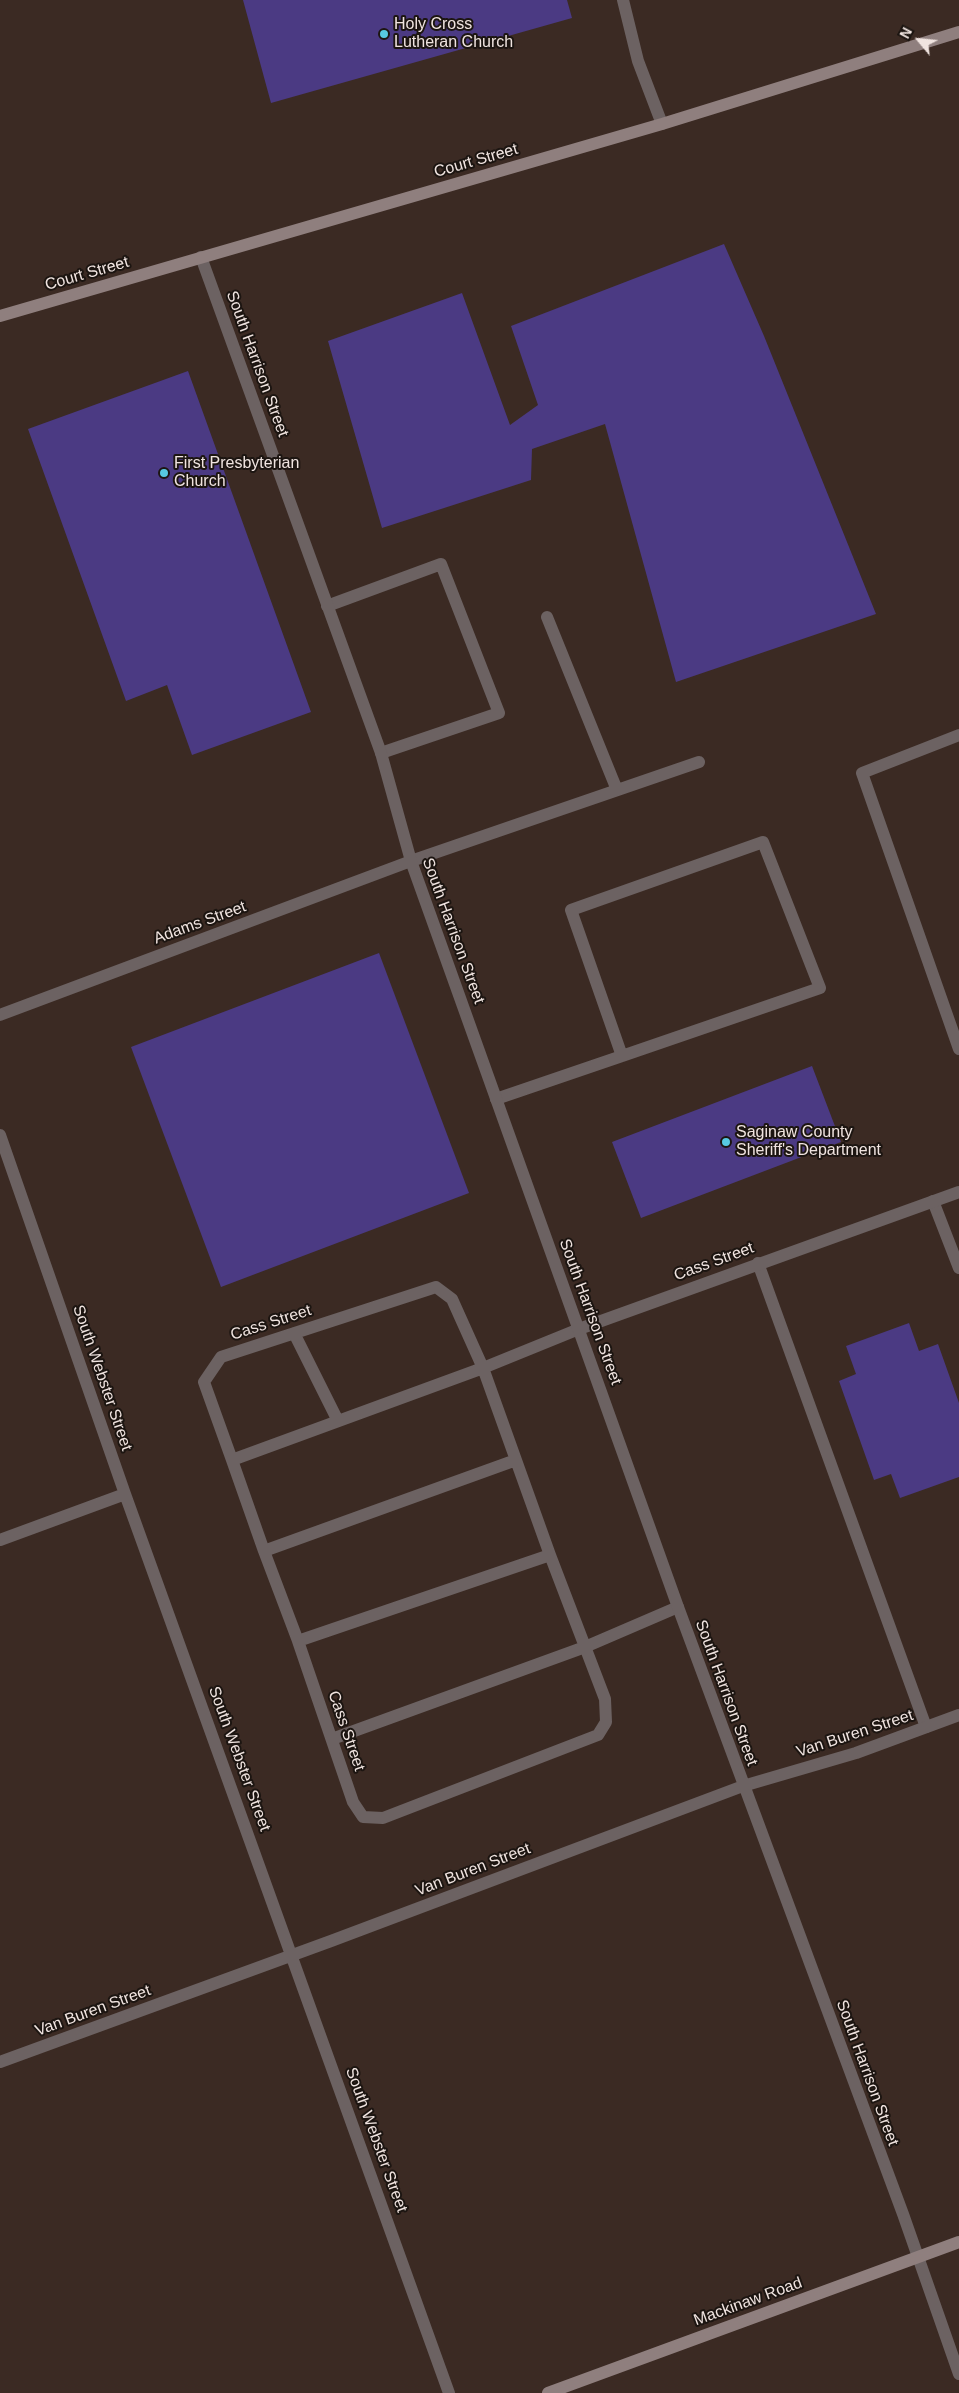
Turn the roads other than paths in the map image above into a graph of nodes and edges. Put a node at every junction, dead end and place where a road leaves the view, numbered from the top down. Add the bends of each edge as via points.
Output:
1 (623, 0) edge
2 (959, 32) edge
3 (662, 124) junction
4 (201, 257) junction
5 (0, 316) edge
6 (327, 606) junction
7 (547, 617) dead end
8 (959, 735) edge
9 (381, 753) junction
10 (699, 762) dead end
11 (617, 790) junction
12 (411, 862) junction
13 (0, 1015) edge
14 (959, 1049) edge
15 (622, 1056) junction
16 (496, 1099) junction
17 (0, 1135) edge
18 (959, 1192) edge
19 (933, 1201) junction
20 (758, 1263) junction
21 (959, 1268) edge
22 (579, 1329) junction
23 (294, 1333) junction
24 (483, 1368) junction
25 (338, 1421) junction
26 (232, 1460) junction
27 (516, 1460) junction
28 (125, 1494) junction
29 (0, 1540) edge
30 (264, 1551) junction
31 (550, 1555) junction
32 (678, 1607) junction
33 (298, 1642) junction
34 (585, 1647) junction
35 (959, 1715) edge
36 (926, 1727) junction
37 (332, 1739) junction
38 (743, 1786) junction
39 (292, 1955) junction
40 (0, 2062) edge
41 (959, 2242) edge
42 (917, 2257) junction
43 (959, 2374) edge
44 (449, 2393) edge
45 (548, 2393) edge

1 - 3 street via 638,61
2 - 3 main road, Court Street
3 - 4 main road, Court Street
4 - 5 main road, Court Street
4 - 6 street, South Harrison Street
6 - 9 street, South Harrison Street
6 - 9 street via 440,564 499,713
7 - 11 street
8 - 14 street via 862,773
9 - 12 street, South Harrison Street
10 - 11 street, Adams Street
11 - 12 street, Adams Street
12 - 13 street, Adams Street
12 - 16 street, South Harrison Street
15 - 15 street via 820,988 764,842 571,910
15 - 16 street
16 - 22 street, South Harrison Street
17 - 28 street, South Webster Street
18 - 19 street, Cass Street
19 - 20 street, Cass Street
19 - 21 street
20 - 22 street, Cass Street
20 - 36 street
22 - 24 street, Cass Street
22 - 32 street, South Harrison Street
23 - 24 street, Cass Street via 436,1287 452,1299
23 - 25 street
23 - 26 street, Cass Street via 221,1356 204,1382
24 - 25 street
24 - 27 street, Cass Street
25 - 26 street
26 - 30 street, Cass Street
27 - 30 street
27 - 31 street, Cass Street
28 - 29 street
28 - 39 street, South Webster Street
30 - 33 street, Cass Street
31 - 33 street
31 - 34 street, Cass Street
32 - 34 street
32 - 38 street, South Harrison Street
33 - 37 street, Cass Street
34 - 37 street
34 - 37 street, Cass Street via 605,1699 606,1722 598,1735 383,1818 363,1817 353,1802
35 - 36 street, Van Buren Street
36 - 38 street, Van Buren Street
38 - 39 street, Van Buren Street
38 - 42 street, South Harrison Street
39 - 40 street, Van Buren Street
39 - 44 street, South Webster Street
41 - 42 main road, Mackinaw Road
42 - 43 street, South Harrison Street
42 - 45 main road, Mackinaw Road

